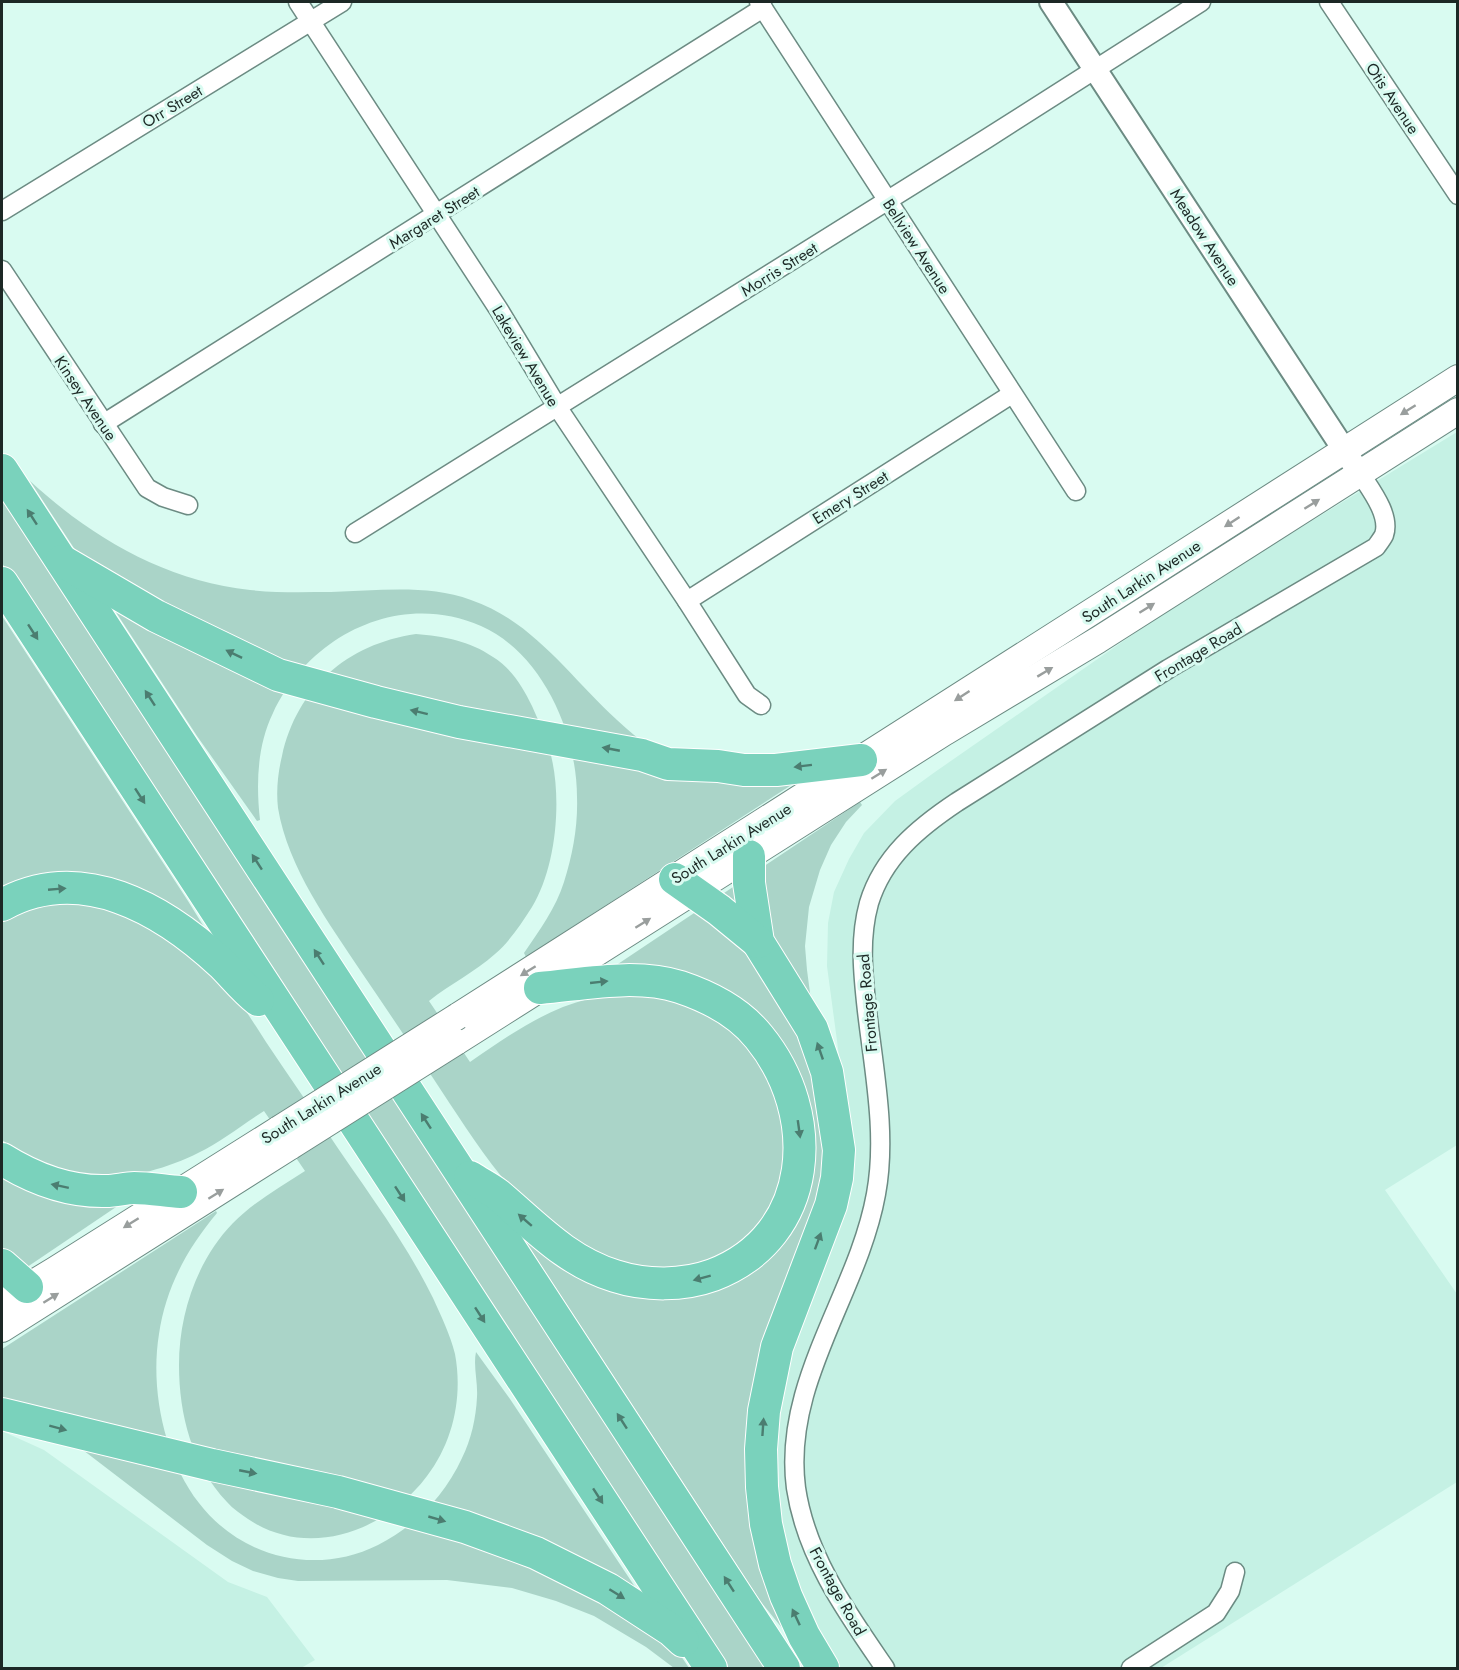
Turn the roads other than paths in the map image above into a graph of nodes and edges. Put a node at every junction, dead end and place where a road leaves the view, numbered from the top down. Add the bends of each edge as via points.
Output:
1 (298, 2) edge
2 (342, 2) edge
3 (1051, 2) edge
4 (1201, 2) edge
5 (1329, 2) edge
6 (761, 5) edge
7 (311, 21) junction
8 (1095, 70) junction
9 (1458, 195) edge
10 (888, 201) junction
11 (2, 211) edge
12 (437, 215) junction
13 (2, 270) edge
14 (1458, 378) edge
15 (1012, 394) junction
16 (558, 408) junction
17 (1458, 411) edge
18 (103, 424) junction
19 (1344, 450) junction
20 (2, 470) edge
21 (1359, 473) junction
22 (1076, 491) dead end
23 (188, 505) dead end
24 (355, 533) dead end
25 (60, 559) junction
26 (2, 583) edge
27 (687, 601) junction
28 (761, 705) dead end
29 (861, 760) junction
30 (749, 856) junction
31 (684, 885) junction
32 (2, 905) edge
33 (758, 942) junction
34 (540, 988) junction
35 (287, 1022) junction
36 (285, 1138) junction
37 (2, 1159) edge
38 (458, 1170) junction
39 (181, 1192) junction
40 (2, 1265) edge
41 (14, 1294) edge
42 (2, 1329) edge
43 (2, 1414) edge
44 (1235, 1572) dead end
45 (710, 1668) edge
46 (783, 1668) edge
47 (823, 1668) edge
48 (885, 1668) edge
49 (1131, 1668) edge

1 - 7 street, Lakeview Avenue
2 - 7 street, Orr Street
3 - 8 street, Meadow Avenue
4 - 8 street, Morris Street
5 - 9 street, Otis Avenue
6 - 10 street, Bellview Avenue
6 - 12 street, Margaret Street
7 - 11 street, Orr Street
7 - 12 street, Lakeview Avenue
8 - 10 street, Morris Street
8 - 19 street, Meadow Avenue
10 - 15 street, Bellview Avenue
10 - 16 street, Morris Street
12 - 16 street, Lakeview Avenue
12 - 18 street, Margaret Street
13 - 18 street, Kinsey Avenue
14 -> 19 main road, South Larkin Avenue
15 - 22 street, Bellview Avenue
15 - 27 street, Emery Street
16 - 24 street, Morris Street
16 - 27 street, Lakeview Avenue
17 - 21 main road, South Larkin Avenue
18 - 23 street, Kinsey Avenue via 147,488
19 - 21 street, Meadow Avenue
19 -> 29 main road, South Larkin Avenue
25 -> 20 highway
30 -> 21 main road, South Larkin Avenue
21 - 48 street, Frontage Road via 1385,520 1384,535 1376,547 1168,669 924,824 890,861 876,885 863,933 862,965 880,1141 876,1196 859,1253 808,1381 796,1431 795,1459 796,1487 808,1536 836,1594
29 -> 25 highway via 776,770 668,764 642,755 459,722 376,702 278,675 156,616
38 -> 25 highway
26 -> 35 highway
27 - 28 street, Lakeview Avenue via 747,695
29 - 31 main road, South Larkin Avenue
30 - 31 main road, South Larkin Avenue
30 - 33 highway
31 - 33 highway
34 -> 31 main road, South Larkin Avenue
31 -> 36 main road, South Larkin Avenue, bridge via 458,1016
32 -> 35 highway via 26,893 82,888 141,905 194,940 248,992
47 -> 33 highway via 804,1636 775,1564 764,1506 761,1449 777,1347 831,1205 839,1150 827,1072 812,1029
34 - 36 main road, South Larkin Avenue, bridge via 456,1042
34 -> 38 highway via 613,981 678,986 733,1012 758,1035 788,1085 798,1122 798,1169 784,1215 744,1260 722,1271 700,1280 677,1283 635,1281 586,1265 567,1254 496,1193
35 -> 45 highway
36 - 39 main road, South Larkin Avenue
42 -> 36 main road, South Larkin Avenue
39 -> 37 highway via 133,1188 81,1190 50,1184
46 -> 38 highway
39 -> 41 main road, South Larkin Avenue
40 - 41 highway
43 -> 45 highway via 349,1495 498,1538 608,1588 671,1630
44 - 49 street via 1230,1591 1216,1613

